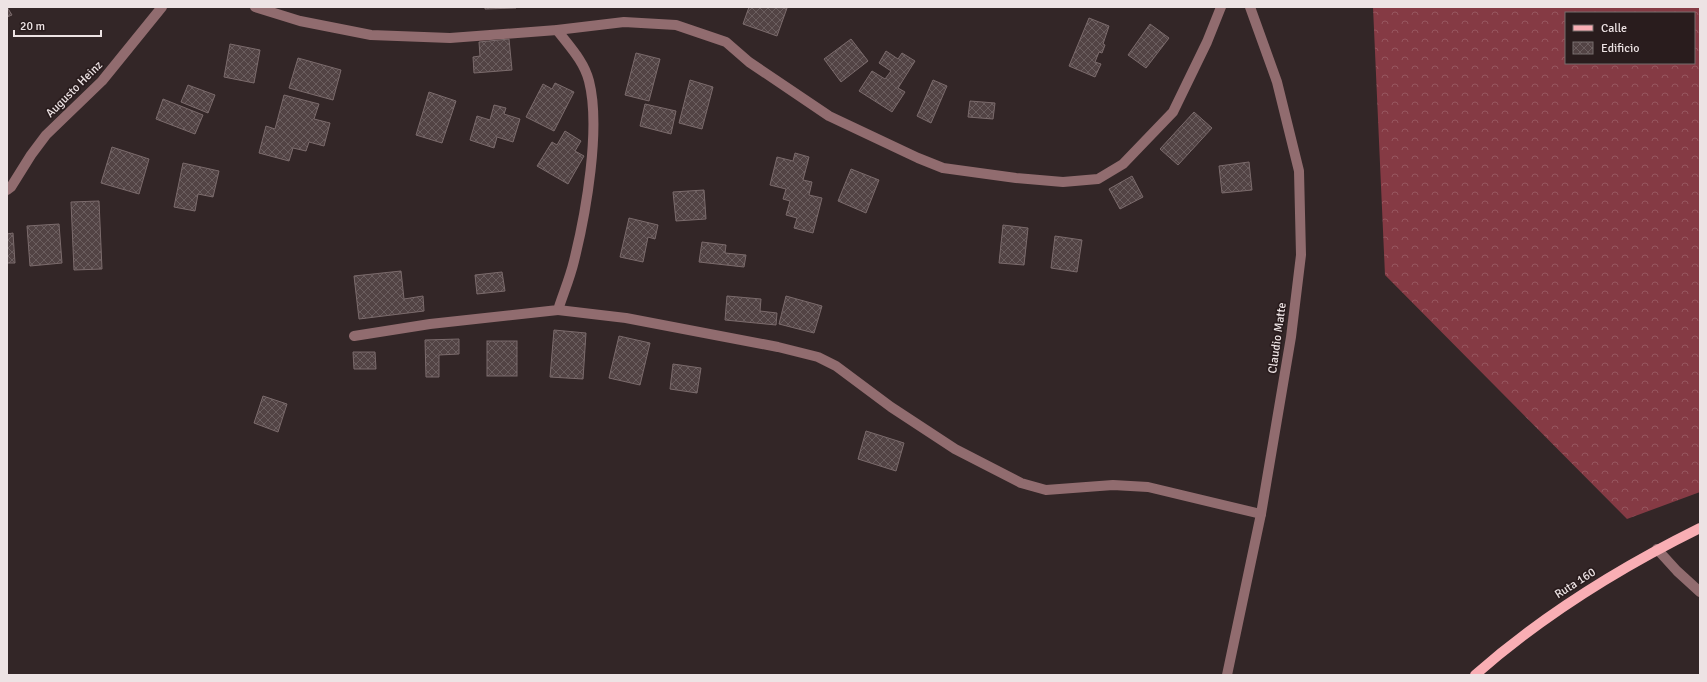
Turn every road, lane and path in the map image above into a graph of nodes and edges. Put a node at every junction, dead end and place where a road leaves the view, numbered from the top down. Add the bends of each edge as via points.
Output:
1 (162, 7) edge
2 (255, 7) edge
3 (1221, 7) edge
4 (1250, 7) edge
5 (557, 30) junction
6 (7, 190) edge
7 (558, 310) junction
8 (354, 336) dead end
9 (1261, 514) junction
10 (1700, 528) edge
11 (1657, 549) junction
12 (1700, 592) edge
13 (1227, 675) edge
14 (1475, 675) edge

1 - 6 street, Augusto Heinz via 102,81 46,135
2 - 5 street via 300,21 371,35 450,38
3 - 5 street via 1173,112 1123,164 1098,179 1063,182 943,168 918,158 829,116 750,62 726,42 676,25 624,22
4 - 9 street, Claudio Matte via 1277,82 1300,171 1301,212 1300,255 1291,337
5 - 7 street via 583,63 589,81 593,112 593,149 583,218 574,263
7 - 8 street via 430,324
7 - 9 street via 626,318 818,357 836,366 891,407 955,449 1021,483 1046,490 1113,485 1148,486
9 - 13 street, Claudio Matte
10 - 11 main road, Ruta 160
11 - 12 street
11 - 14 main road, Ruta 160 via 1564,605

